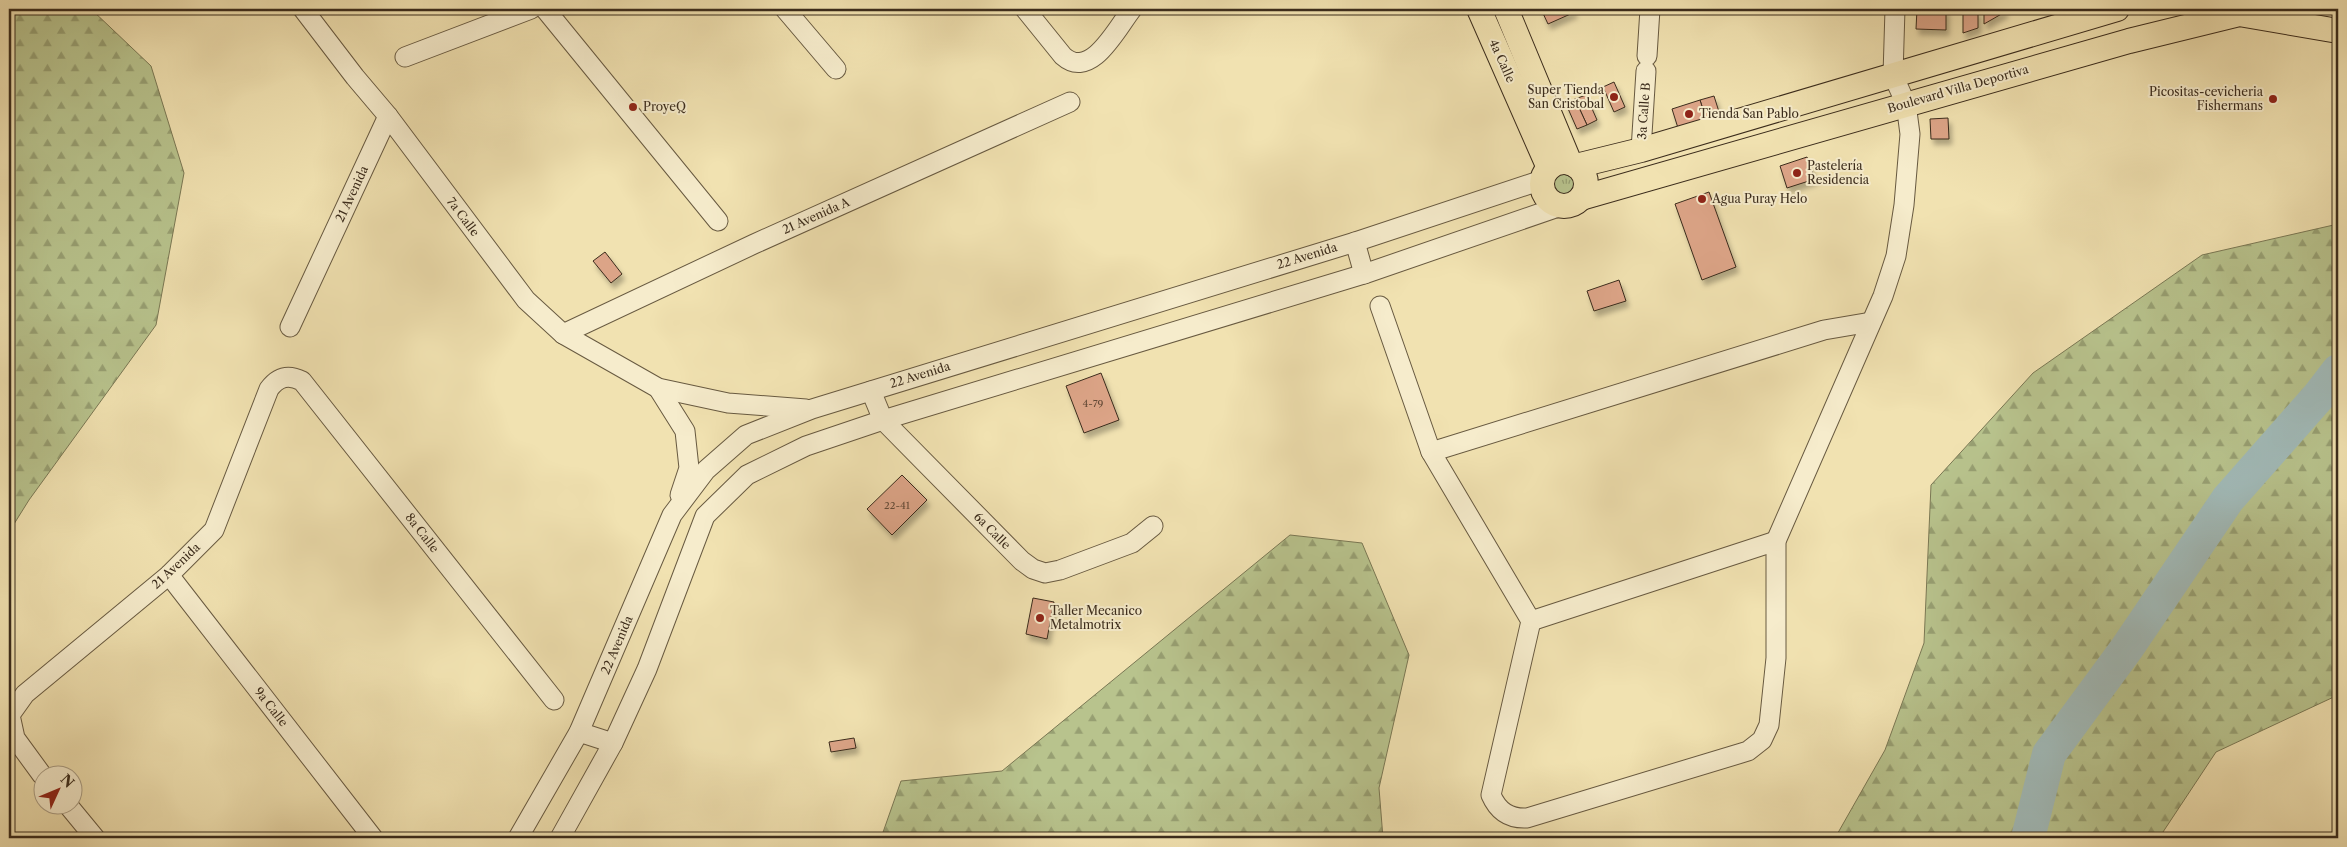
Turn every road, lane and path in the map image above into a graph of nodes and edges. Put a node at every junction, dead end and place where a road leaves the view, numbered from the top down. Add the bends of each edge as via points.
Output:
1 (302, 9) edge
2 (531, 9) edge
3 (545, 9) edge
4 (784, 9) edge
5 (1025, 9) edge
6 (1132, 9) edge
7 (1479, 9) edge
8 (1506, 9) edge
9 (1650, 9) edge
10 (1895, 9) edge
11 (2117, 9) edge
12 (2338, 31) edge
13 (405, 57) dead end
14 (836, 69) dead end
15 (1893, 75) junction
16 (1070, 102) dead end
17 (1906, 104) junction
18 (388, 116) junction
19 (1641, 150) junction
20 (1560, 169) junction
21 (1571, 202) junction
22 (718, 221) dead end
23 (1355, 242) junction
24 (1364, 274) junction
25 (1380, 306) dead end
26 (1871, 322) junction
27 (290, 327) dead end
28 (562, 334) junction
29 (283, 377) joint
30 (658, 388) junction
31 (871, 391) junction
32 (812, 409) junction
33 (883, 420) junction
34 (1431, 452) junction
35 (672, 515) junction
36 (1153, 526) dead end
37 (1776, 541) junction
38 (169, 575) junction
39 (1531, 621) junction
40 (554, 700) dead end
41 (10, 715) edge
42 (579, 732) junction
43 (613, 743) junction
44 (34, 764) edge
45 (75, 814) edge
46 (95, 838) edge
47 (373, 838) edge
48 (518, 838) edge
49 (560, 838) edge

1 - 18 street, 7a Calle
2 - 13 street
3 - 22 street
4 - 14 street
5 - 6 street via 1063,56 1071,62 1080,63 1094,58
7 - 20 main road, 4a Calle
8 - 20 main road, 4a Calle
9 - 19 street, 3a Calle B
10 - 15 street
11 - 15 main road
12 - 17 main road, Boulevard Villa Deportiva via 2239,14 2129,41
15 - 17 street
15 - 19 main road
16 - 28 street, 21 Avenida A
17 - 21 main road, Boulevard Villa Deportiva
17 - 26 street via 1910,134 1896,256
18 - 27 street, 21 Avenida
18 - 28 street, 7a Calle via 526,300
19 - 20 main road
20 - 21 main road via 1582,171 1586,185
20 - 21 main road via 1544,194 1549,200
20 - 23 street, 22 Avenida
21 - 24 street
23 - 24 street
23 - 31 street, 22 Avenida
24 - 33 street
25 - 34 street
26 - 34 street via 1824,330
26 - 37 street
28 - 30 street, 7a Calle
29 - 38 street, 21 Avenida via 269,389 214,530
29 - 40 street, 8a Calle via 302,380
30 - 32 street, 7a Calle via 728,403
30 - 35 street, 7a Calle via 685,431 689,468
31 - 32 street, 22 Avenida
31 - 33 street, 6a Calle
32 - 35 street, 22 Avenida via 746,435 706,470
33 - 36 street, 6a Calle via 1033,569 1045,573 1060,570 1132,543
33 - 43 street via 806,446 747,475 705,516 647,669
34 - 39 street
35 - 42 street, 22 Avenida
37 - 39 street
37 - 39 street via 1776,658 1769,725 1762,740 1748,751 1519,818 1511,817 1499,808 1491,795
38 - 41 street, 21 Avenida via 25,694
38 - 47 street, 9a Calle
41 - 44 street via 15,738
42 - 43 street
42 - 48 street, 22 Avenida
43 - 49 street
45 - 46 street

